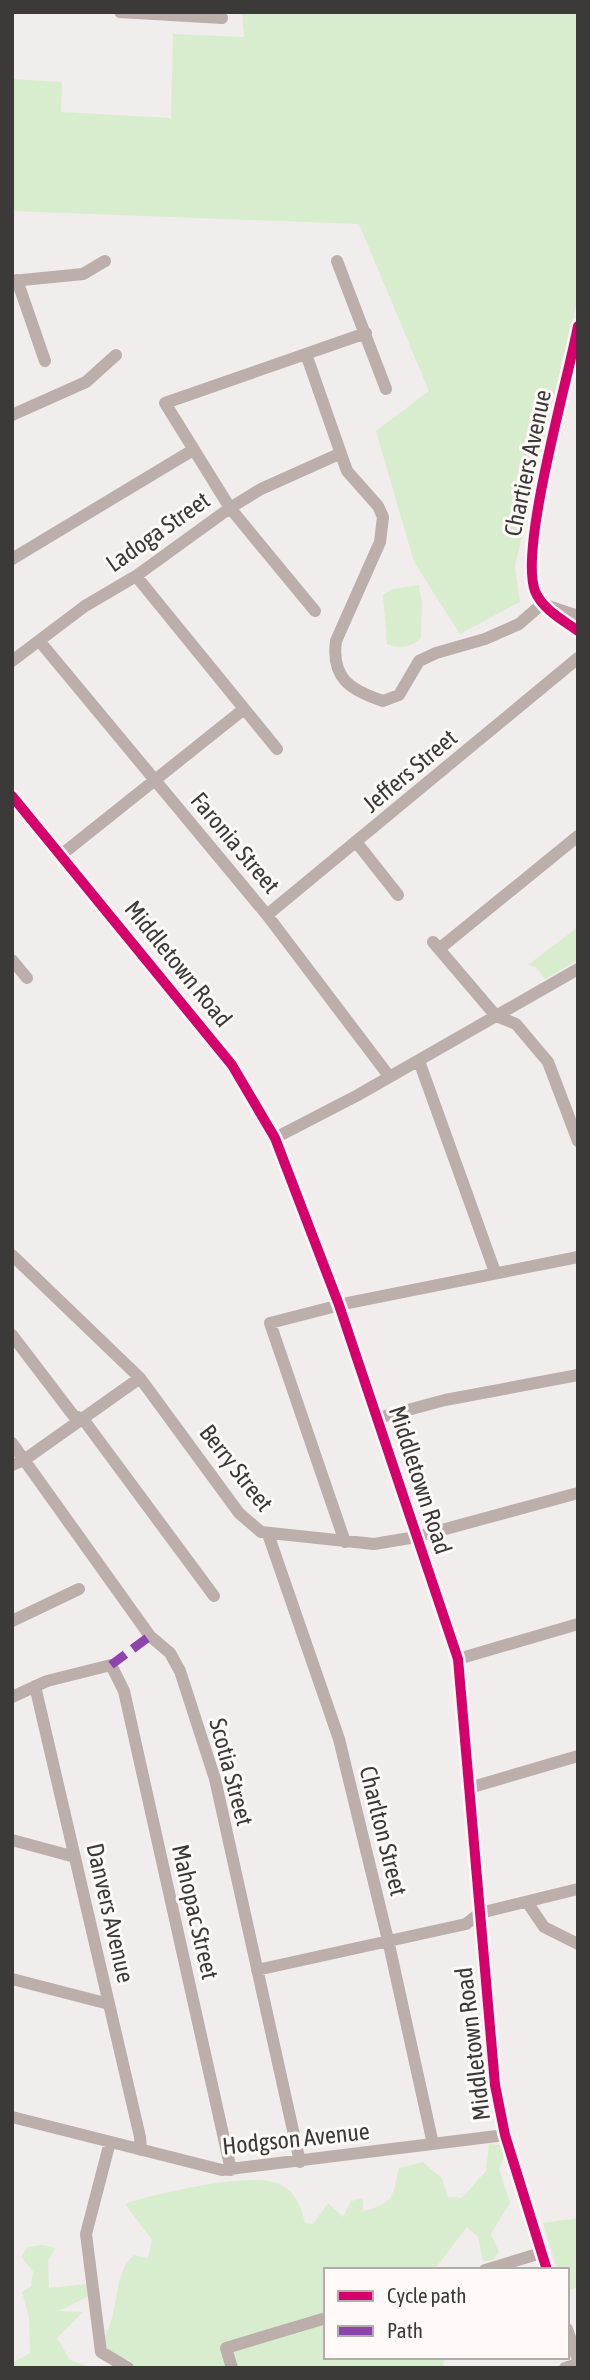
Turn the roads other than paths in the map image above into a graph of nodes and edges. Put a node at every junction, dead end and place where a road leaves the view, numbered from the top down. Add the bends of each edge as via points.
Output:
1 (120, 12) edge
2 (222, 18) dead end
3 (105, 261) dead end
4 (337, 261) dead end
5 (14, 281) edge
6 (578, 326) edge
7 (366, 333) junction
8 (306, 354) junction
9 (116, 355) dead end
10 (45, 361) dead end
11 (386, 389) dead end
12 (12, 415) edge
13 (193, 450) junction
14 (339, 454) junction
15 (230, 508) junction
16 (12, 559) edge
17 (135, 576) junction
18 (542, 604) junction
19 (315, 611) dead end
20 (578, 616) edge
21 (578, 631) edge
22 (41, 643) junction
23 (578, 658) edge
24 (12, 661) edge
25 (244, 709) junction
26 (277, 749) dead end
27 (154, 779) junction
28 (12, 796) edge
29 (578, 835) edge
30 (357, 843) junction
31 (61, 855) junction
32 (398, 895) dead end
33 (267, 915) junction
34 (12, 960) edge
35 (578, 970) edge
36 (27, 978) dead end
37 (496, 1016) junction
38 (419, 1060) junction
39 (389, 1076) junction
40 (275, 1138) junction
41 (578, 1141) edge
42 (12, 1255) edge
43 (578, 1257) edge
44 (495, 1272) junction
45 (339, 1306) junction
46 (12, 1335) edge
47 (578, 1375) edge
48 (140, 1378) junction
49 (378, 1418) junction
50 (83, 1419) junction
51 (12, 1443) edge
52 (18, 1463) edge
53 (578, 1493) edge
54 (268, 1534) junction
55 (416, 1537) junction
56 (345, 1542) junction
57 (79, 1589) dead end
58 (214, 1596) dead end
59 (12, 1621) edge
60 (578, 1624) edge
61 (458, 1659) junction
62 (35, 1686) junction
63 (12, 1698) edge
64 (578, 1756) edge
65 (469, 1788) junction
66 (12, 1840) edge
67 (75, 1857) junction
68 (578, 1889) edge
69 (527, 1902) junction
70 (480, 1913) junction
71 (388, 1940) junction
72 (578, 1944) edge
73 (257, 1970) junction
74 (12, 1979) edge
75 (109, 2004) junction
76 (12, 2117) edge
77 (505, 2135) junction
78 (110, 2142) junction
79 (433, 2144) junction
80 (141, 2150) junction
81 (299, 2162) junction
82 (231, 2170) junction
83 (541, 2253) junction
84 (492, 2268) edge
85 (546, 2268) edge
86 (324, 2319) edge
87 (569, 2335) edge
88 (578, 2362) edge
89 (128, 2368) edge
90 (232, 2368) edge
91 (565, 2368) edge

1 - 2 street
3 - 5 street via 83,274
4 - 7 street
5 - 10 street
6 - 18 street, Chartiers Avenue via 532,548 530,574
7 - 8 street
7 - 11 street
8 - 13 street via 165,403
8 - 14 street
9 - 12 street via 86,382
13 - 15 street
13 - 16 street
14 - 15 street, Ladoga Street via 261,488
14 - 18 street via 347,471 378,506 384,527 336,641 334,657 346,684 383,701 399,695 419,661 519,624
15 - 17 street, Ladoga Street
15 - 19 street
17 - 22 street, Ladoga Street via 85,606
17 - 25 street
18 - 20 street
18 - 21 street
22 - 24 street, Ladoga Street
22 - 27 street, Faronia Street
23 - 30 street, Jeffers Street
25 - 26 street
25 - 27 street
27 - 31 street
27 - 33 street, Faronia Street
28 - 31 street, Middletown Road
29 - 37 street via 436,946
30 - 32 street
30 - 33 street, Jeffers Street
31 - 40 street, Middletown Road via 209,1034
33 - 39 street, Faronia Street
34 - 36 street
35 - 37 street
37 - 38 street
37 - 41 street via 516,1024 548,1062
38 - 39 street
38 - 44 street
39 - 40 street
40 - 45 street, Middletown Road
42 - 48 street, Berry Street
43 - 44 street
44 - 45 street
45 - 49 street, Middletown Road
45 - 56 street via 270,1323
46 - 50 street via 73,1415
47 - 49 street via 445,1400
48 - 50 street
48 - 54 street, Berry Street via 239,1514
49 - 55 street, Middletown Road
50 - 52 street
50 - 58 street
51 - 52 street, Scotia Street
52 - 73 street, Scotia Street via 180,1671 215,1779
53 - 55 street, Berry Street
54 - 56 street, Berry Street
54 - 71 street, Charlton Street via 339,1739
55 - 56 street, Berry Street via 373,1544
55 - 61 street, Middletown Road
57 - 59 street
60 - 61 street
61 - 65 street, Middletown Road
62 - 63 street
62 - 67 street, Danvers Avenue
62 - 82 street, Mahopac Street via 111,1665 124,1691
64 - 65 street
65 - 70 street, Middletown Road
66 - 67 street
67 - 75 street, Danvers Avenue
68 - 69 street
69 - 70 street
69 - 72 street via 544,1927
70 - 71 street via 466,1924
70 - 77 street, Middletown Road via 495,2085
71 - 73 street
71 - 79 street, Charlton Street
73 - 81 street, Scotia Street
74 - 75 street
75 - 80 street, Danvers Avenue
76 - 78 street, Hodgson Avenue
77 - 79 street, Hodgson Avenue
77 - 83 street, Middletown Road
78 - 80 street, Hodgson Avenue
78 - 89 street via 86,2234 102,2352
79 - 81 street, Hodgson Avenue
80 - 82 street, Hodgson Avenue
81 - 82 street, Hodgson Avenue
83 - 84 street
83 - 85 street, Middletown Road
86 - 90 street via 226,2348
87 - 88 street
88 - 91 street

